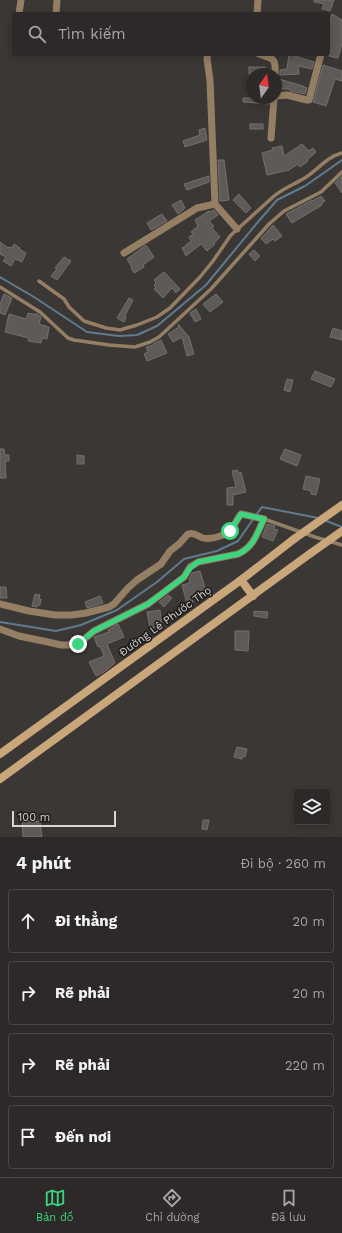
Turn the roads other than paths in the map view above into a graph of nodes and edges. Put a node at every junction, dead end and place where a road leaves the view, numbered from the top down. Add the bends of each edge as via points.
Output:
1 (21, 0) edge
2 (57, 0) edge
3 (258, 0) edge
4 (19, 12) edge
5 (56, 12) edge
6 (257, 12) edge
7 (208, 56) edge
8 (266, 56) edge
9 (320, 56) edge
10 (275, 68) edge
11 (282, 96) edge
12 (274, 104) edge
13 (271, 138) dead end
14 (342, 153) edge
15 (342, 172) edge
16 (215, 204) junction
17 (237, 229) junction
18 (124, 253) dead end
19 (40, 282) dead end
20 (0, 287) edge
21 (342, 505) edge
22 (262, 519) junction
23 (342, 531) edge
24 (342, 545) edge
25 (241, 580) junction
26 (253, 596) junction
27 (0, 604) edge
28 (0, 629) edge
29 (0, 754) edge
30 (0, 779) edge

1 - 4 street
2 - 5 street
3 - 6 street
7 - 16 street
8 - 10 street via 274,59
9 - 11 street via 309,100
12 - 13 street
14 - 17 lane via 335,155 278,193
15 - 20 lane via 321,192 278,216 202,298 159,337 141,346 109,345 68,338 40,312
16 - 17 street
16 - 18 street via 197,208
17 - 19 lane via 200,277 170,308 157,316 120,330 84,321 64,299
21 - 25 street, Đường Lê Phước Thọ, bridge
22 - 24 lane
22 - 27 street via 241,514 230,531 218,536 202,538 196,533 188,534 170,551 161,564 137,580 109,607 86,613 55,615
22 - 28 street via 253,543 245,551 193,564 184,577 148,604 94,631 78,644 62,645 19,636
23 - 26 street, bridge
25 - 26 street
25 - 29 street, Đường Lê Phước Thọ
26 - 30 street

